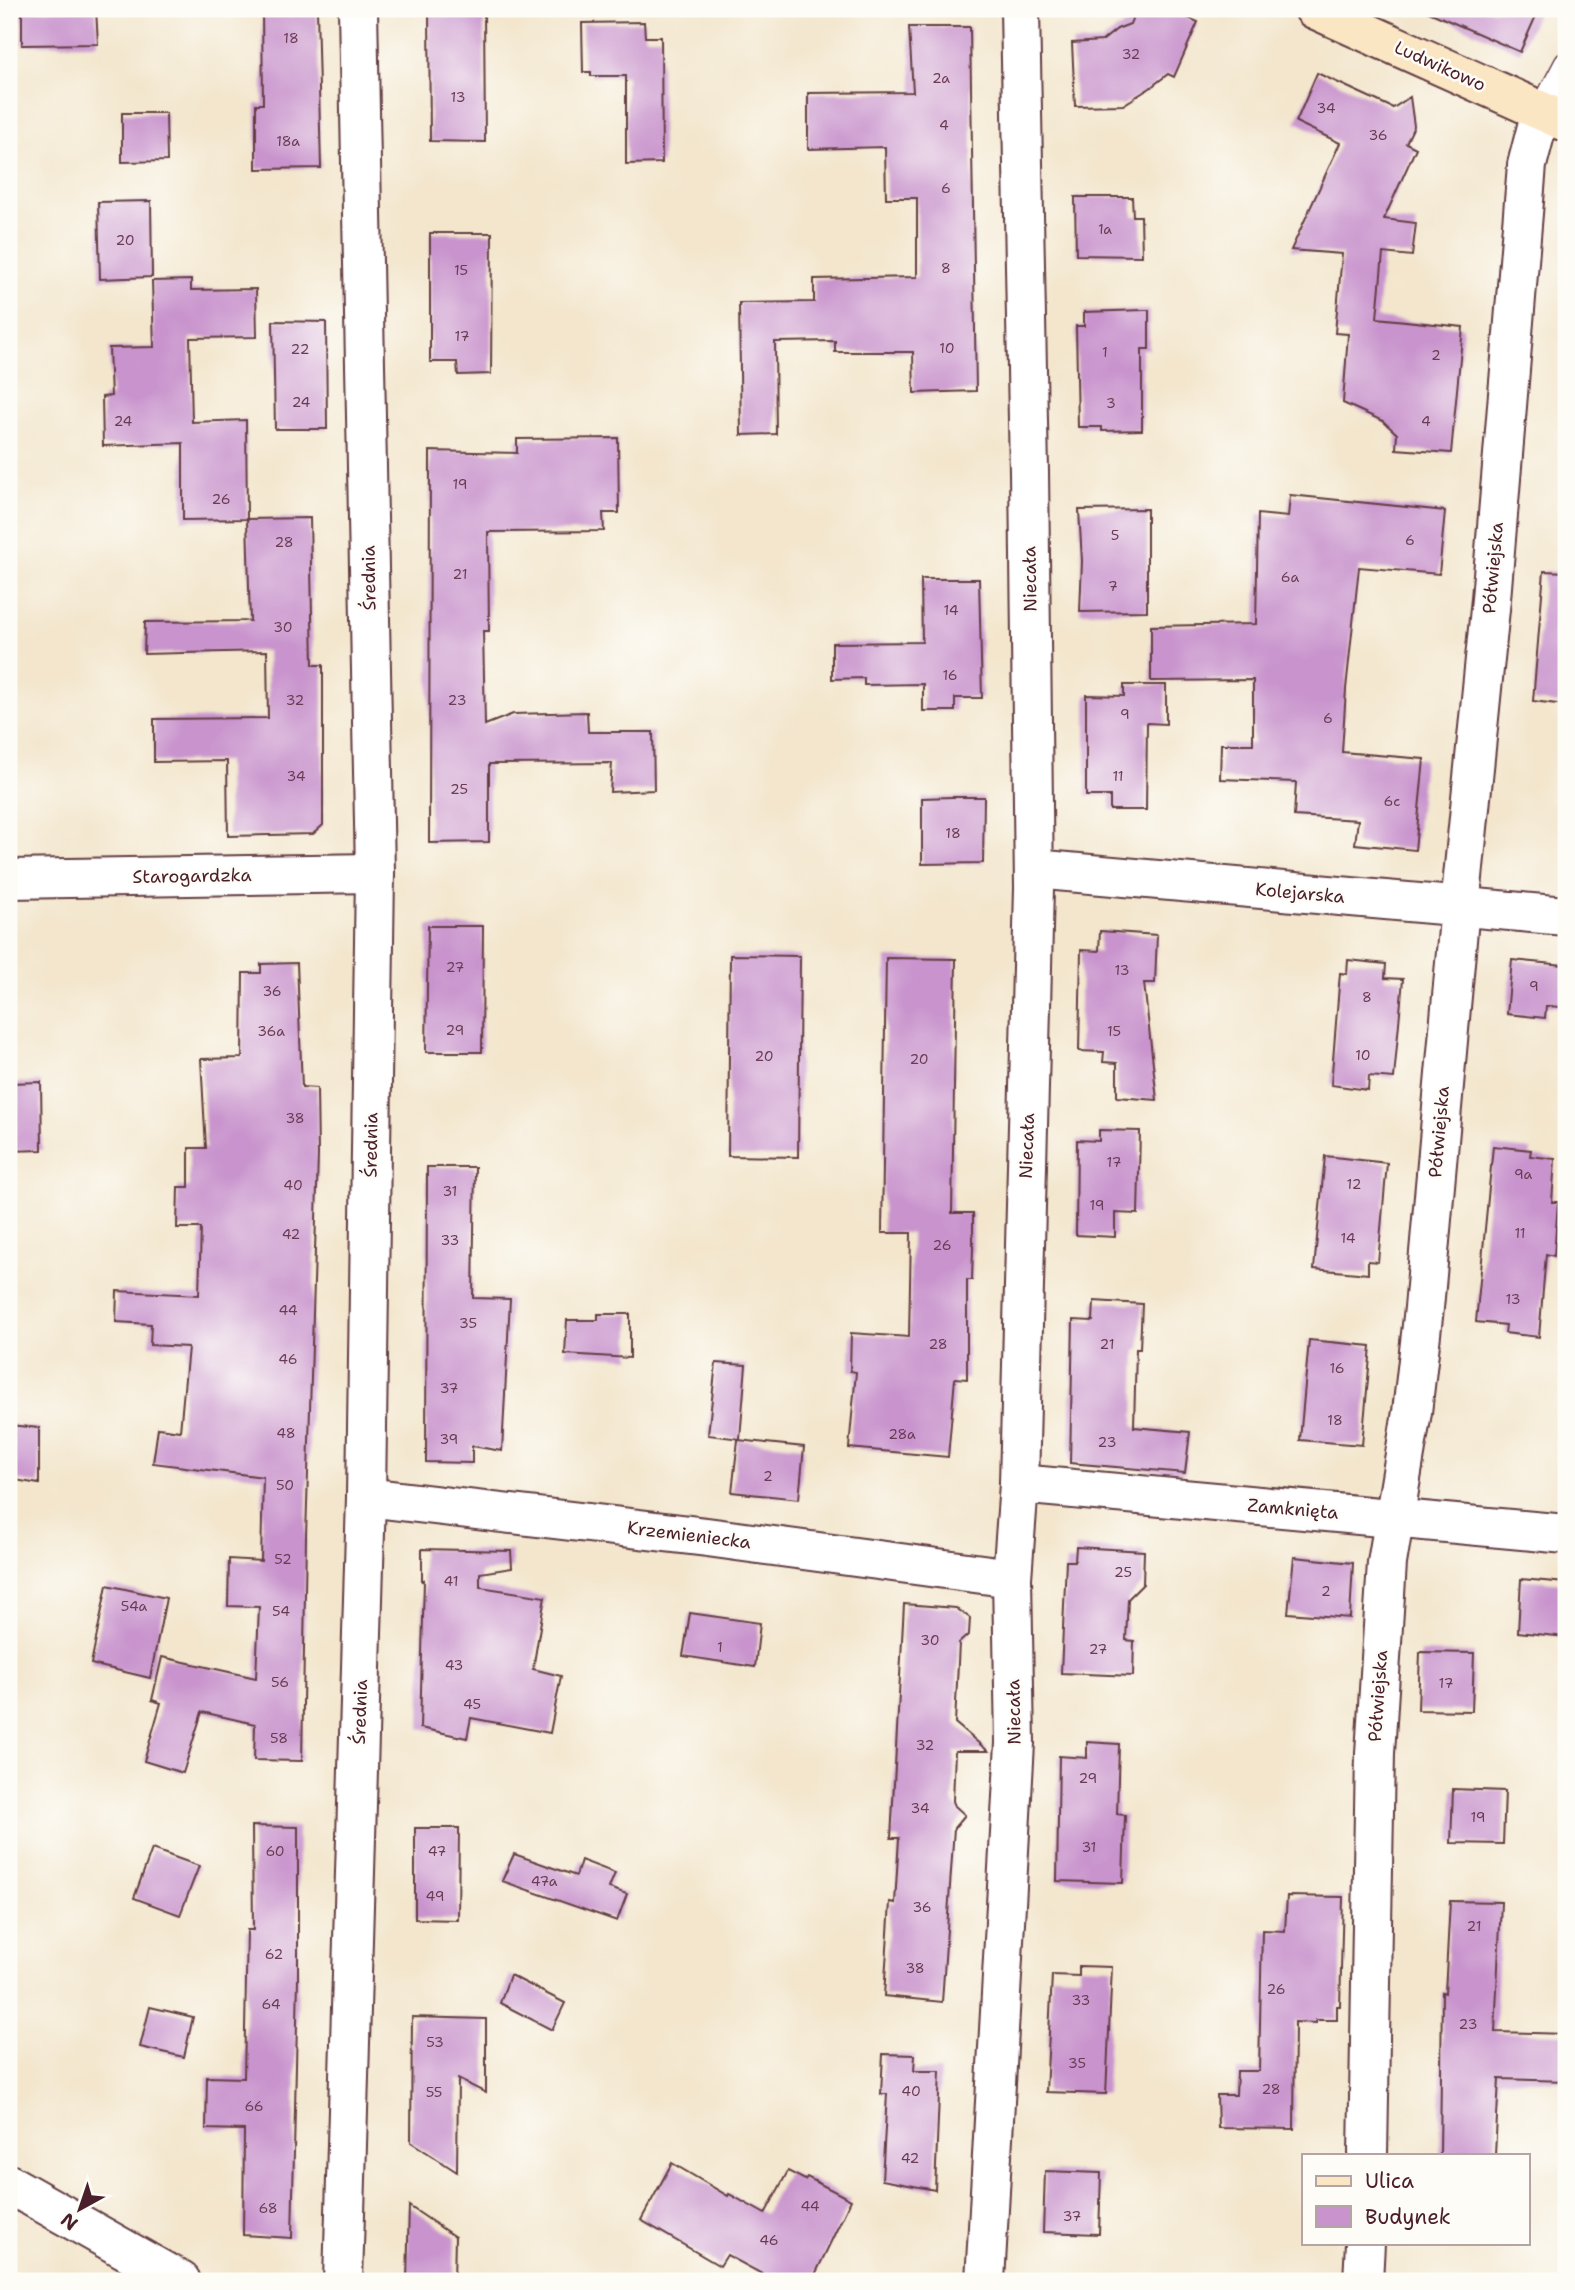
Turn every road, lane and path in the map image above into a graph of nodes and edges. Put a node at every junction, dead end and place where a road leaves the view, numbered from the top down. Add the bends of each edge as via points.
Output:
1 (358, 9) edge
2 (1020, 9) edge
3 (1314, 9) edge
4 (1566, 64) edge
5 (1554, 117) edge
6 (1034, 869) junction
7 (375, 873) junction
8 (9, 878) edge
9 (1460, 907) junction
10 (1566, 916) edge
11 (1019, 1484) junction
12 (366, 1497) junction
13 (1394, 1518) junction
14 (1566, 1534) edge
15 (1012, 1578) junction
16 (1368, 2154) edge
17 (9, 2184) edge
18 (1365, 2244) edge
19 (181, 2281) edge
20 (343, 2281) edge
21 (985, 2281) edge
22 (1363, 2281) edge

1 - 7 street, Średnia
2 - 6 street, Niecała
3 - 5 street, Ludwikowo
4 - 5 lane
5 - 9 street, Półwiejska via 1527,165
6 - 9 street, Kolejarska
6 - 11 street, Niecała
7 - 8 street, Starogardzka
7 - 12 street, Średnia
9 - 10 street, Kolejarska
9 - 13 street, Półwiejska via 1424,1308
11 - 13 street, Zamknięta
11 - 15 street, Niecała
12 - 15 street, Krzemieniecka via 708,1536
12 - 20 street, Średnia
13 - 14 street, Zamknięta
13 - 16 street, Półwiejska via 1375,1753
15 - 21 street, Niecała via 1015,1743
17 - 19 street
18 - 22 street

